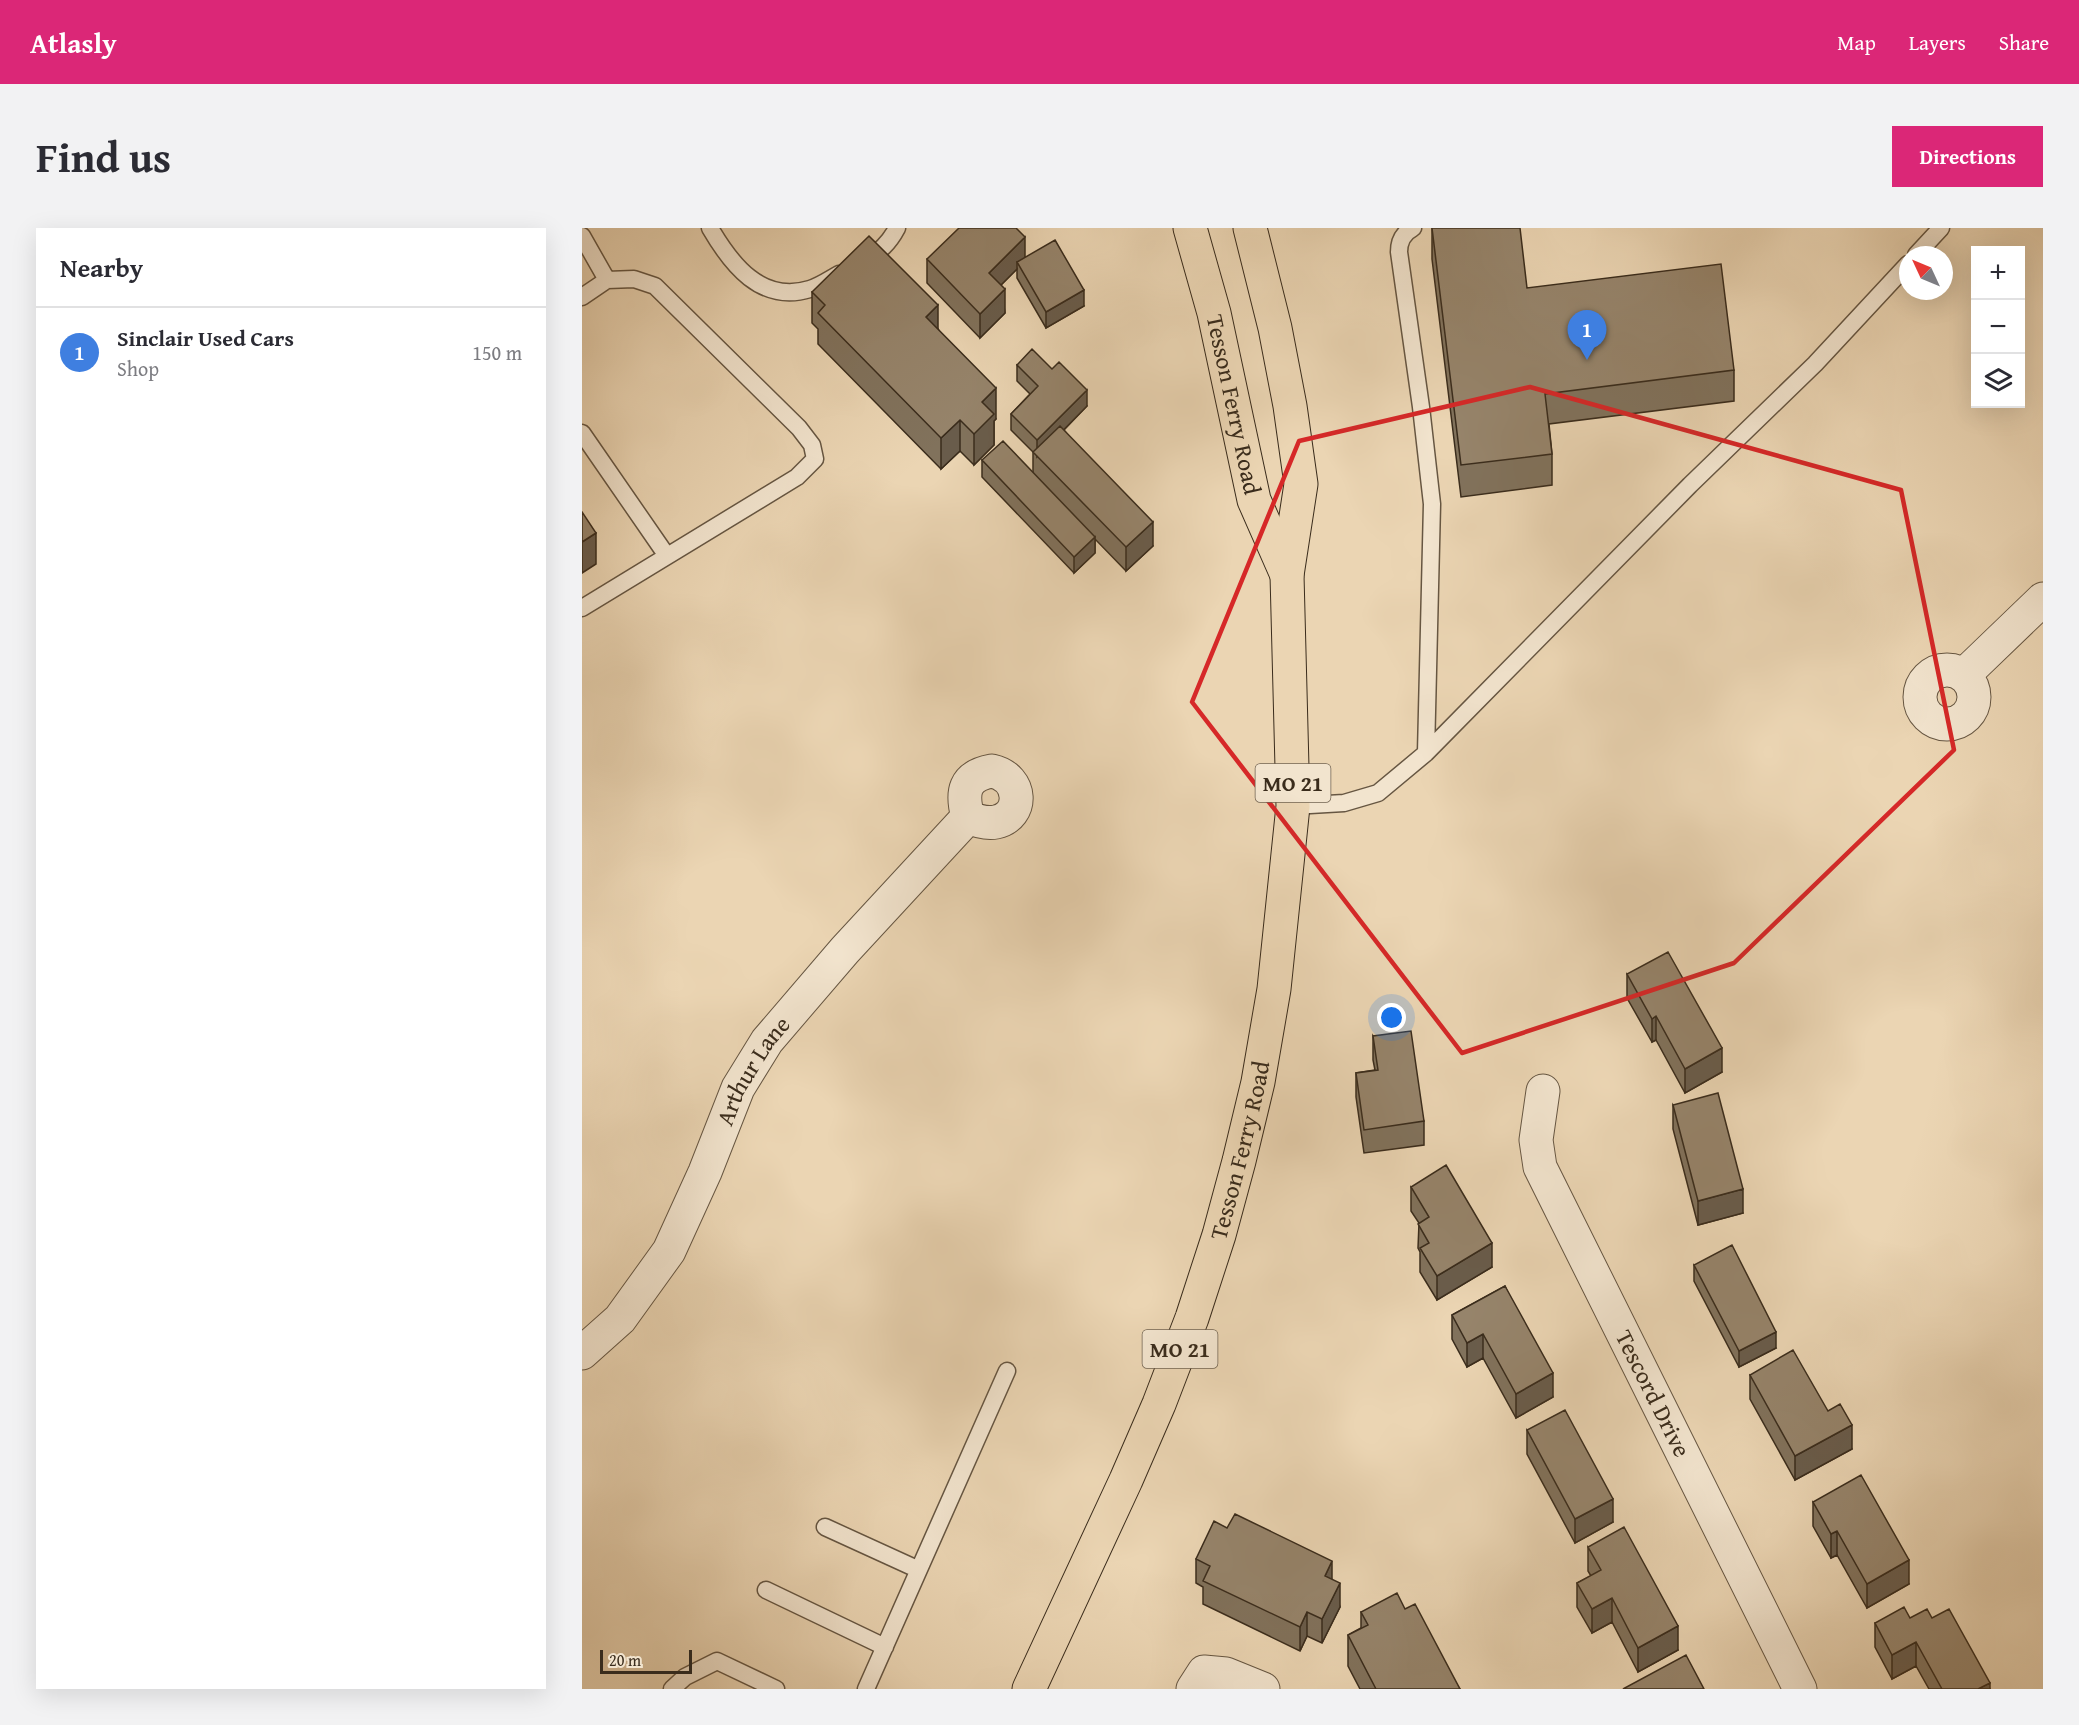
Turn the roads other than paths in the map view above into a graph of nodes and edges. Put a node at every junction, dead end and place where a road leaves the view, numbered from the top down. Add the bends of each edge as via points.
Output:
1 (710, 228) edge
2 (897, 228) edge
3 (1190, 228) edge
4 (1250, 228) edge
5 (1413, 228) edge
6 (1941, 228) edge
7 (582, 236) edge
8 (1924, 246) edge
9 (1899, 274) edge
10 (607, 280) junction
11 (582, 297) edge
12 (582, 434) edge
13 (667, 556) junction
14 (1287, 575) junction
15 (2043, 599) edge
16 (582, 608) edge
17 (1964, 675) dead end
18 (1426, 753) junction
19 (1293, 806) junction
20 (968, 817) dead end
21 (1543, 1091) dead end
22 (582, 1353) edge
23 (1007, 1371) dead end
24 (825, 1527) dead end
25 (917, 1569) junction
26 (766, 1590) dead end
27 (885, 1647) junction
28 (672, 1689) edge
29 (776, 1689) edge
30 (866, 1689) edge
31 (1029, 1689) edge
32 (1193, 1689) edge
33 (1263, 1689) edge
34 (1800, 1689) edge

1 - 2 lane via 740,272 757,284 777,291 793,291 810,289 878,252
3 - 14 main road, Tesson Ferry Road / MO 21 via 1214,313 1254,500
4 - 14 main road, Tesson Ferry Road / MO 21 via 1275,328 1300,484
5 - 18 lane via 1403,236 1399,252 1432,504
6 - 8 lane
7 - 10 lane
9 - 18 lane via 1815,364 1690,484
10 - 11 lane
10 - 13 lane via 634,279 655,286 799,428 812,445 816,459 797,477
12 - 13 lane
13 - 16 lane
14 - 19 main road, Tesson Ferry Road / MO 21
15 - 17 street
18 - 19 lane via 1378,793 1344,803
19 - 31 main road, Tesson Ferry Road / MO 21 via 1274,989 1258,1082 1219,1235 1159,1404
20 - 22 street, Arthur Lane via 767,1041 738,1088 669,1251 620,1319
21 - 34 street, Tescord Drive via 1536,1140 1540,1167
23 - 25 lane
24 - 25 lane
25 - 27 lane
26 - 27 lane
27 - 30 lane
28 - 29 lane via 685,1677 717,1661
32 - 33 street via 1204,1672 1226,1674

